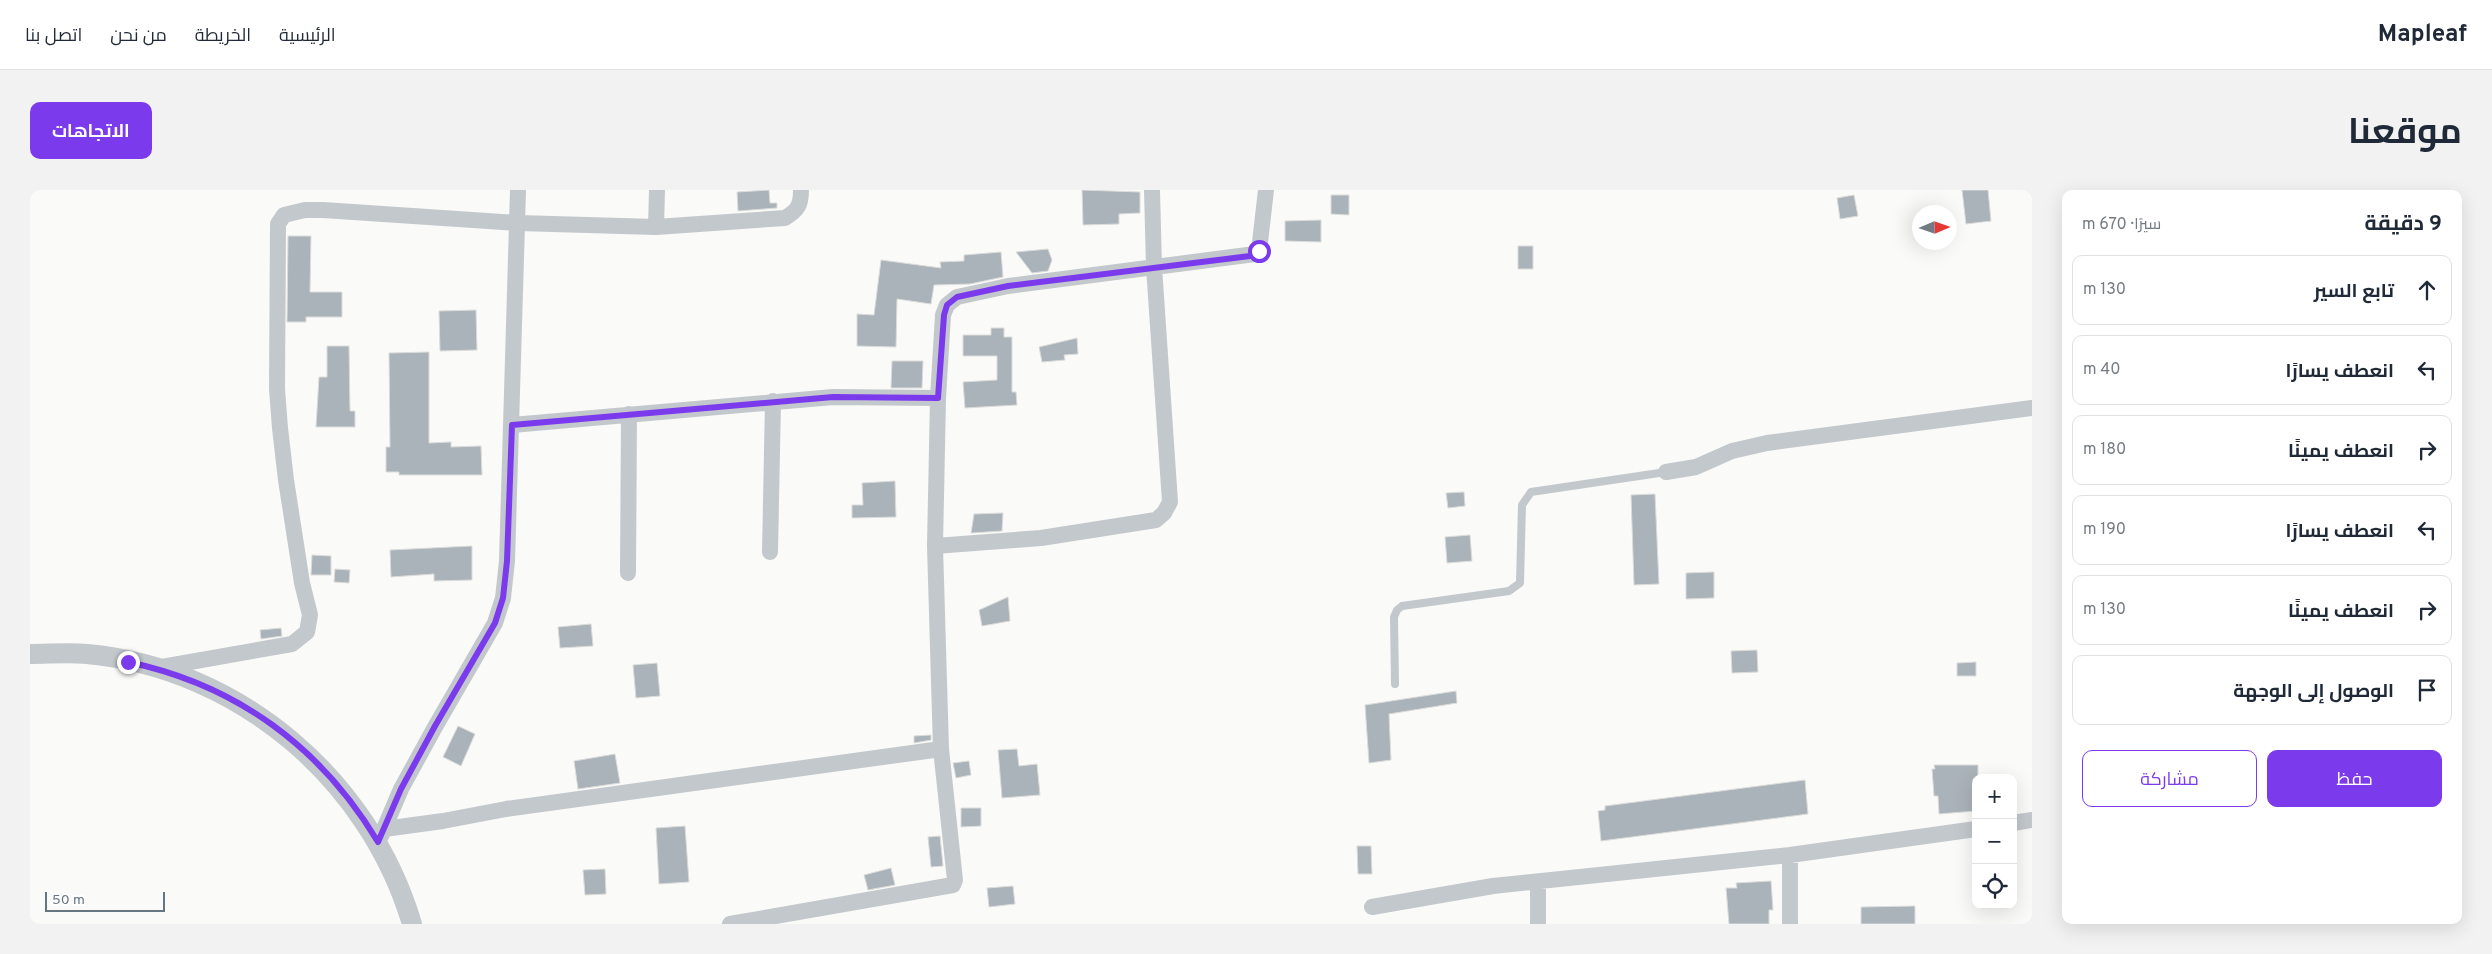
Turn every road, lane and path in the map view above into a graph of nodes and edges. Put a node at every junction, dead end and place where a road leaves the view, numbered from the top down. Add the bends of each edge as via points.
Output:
1 (518, 190) edge
2 (657, 190) edge
3 (801, 190) edge
4 (1152, 190) edge
5 (1266, 190) edge
6 (518, 223) junction
7 (656, 227) junction
8 (1154, 267) junction
9 (938, 398) junction
10 (773, 401) junction
11 (2032, 408) edge
12 (629, 414) junction
13 (512, 425) junction
14 (1666, 472) joint
15 (935, 546) junction
16 (770, 552) dead end
17 (628, 573) dead end
18 (30, 654) edge
19 (156, 668) junction
20 (1395, 684) dead end
21 (941, 749) junction
22 (2032, 820) edge
23 (2017, 822) edge
24 (1972, 830) edge
25 (381, 836) junction
26 (1790, 855) junction
27 (1538, 882) junction
28 (1372, 907) dead end
29 (412, 924) edge
30 (730, 924) edge
31 (1538, 924) edge
32 (1790, 924) edge

1 - 6 street
2 - 7 street
3 - 7 street via 797,211 785,218
4 - 8 street
5 - 8 street via 1259,251 1255,254
6 - 7 street
6 - 13 street
6 - 19 street via 323,210 305,210 280,218 278,399 286,480 310,615 307,632 292,644
8 - 9 street via 1008,286 957,297 947,305 944,315
8 - 15 street via 1168,508 1156,520 1041,538
9 - 10 street via 833,397
9 - 15 street
10 - 12 street
10 - 16 street
11 - 14 street via 1767,443 1732,451 1696,467
12 - 13 street
12 - 17 street
13 - 25 street via 503,598 495,623 401,789
14 - 20 lane via 1531,492 1522,505 1520,583 1509,591 1402,606 1397,610 1394,617
15 - 21 street
18 - 19 street via 87,654
19 - 25 street via 211,688 260,714 296,742 335,781
21 - 25 street via 506,809
21 - 30 street via 956,880 953,885
22 - 23 street
24 - 26 street
25 - 29 street
26 - 27 street
26 - 32 street
27 - 28 street via 1493,886
27 - 31 street

